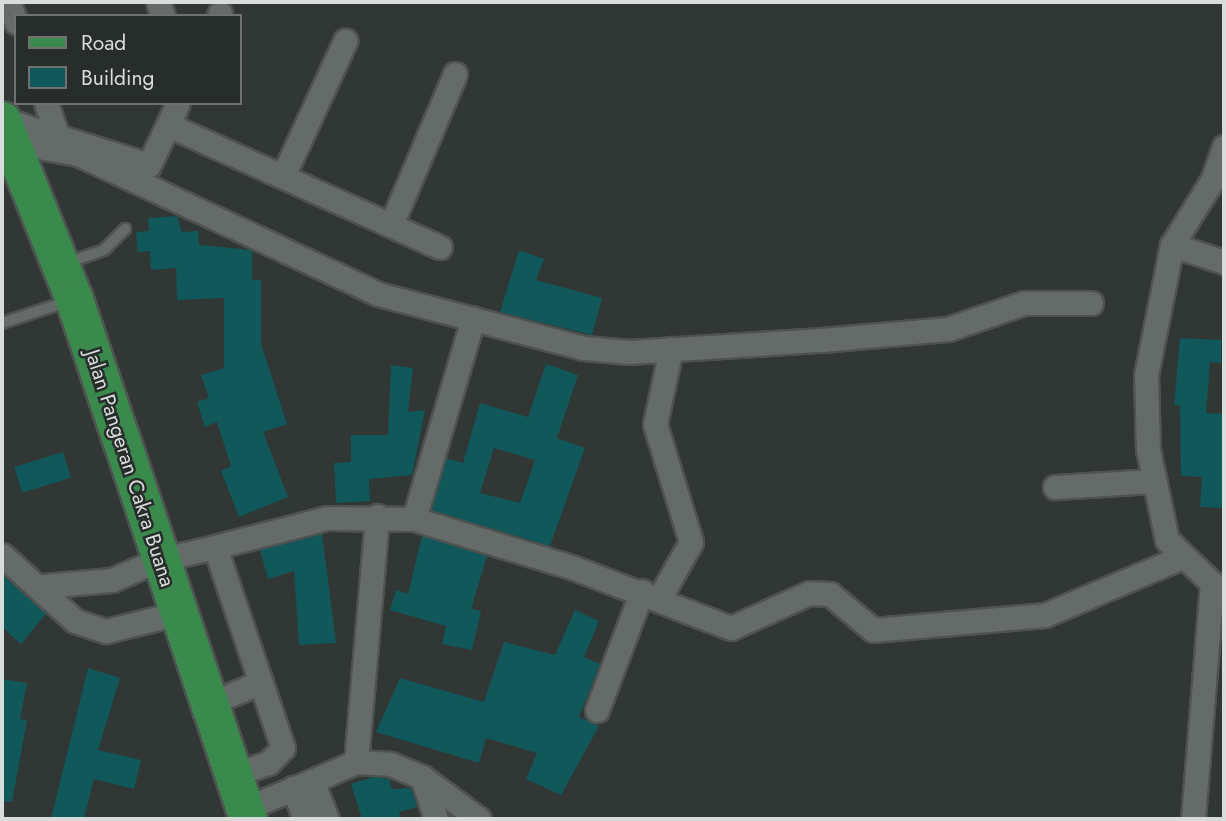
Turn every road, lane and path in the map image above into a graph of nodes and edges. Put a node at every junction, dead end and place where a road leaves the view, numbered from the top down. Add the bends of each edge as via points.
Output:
1 (345, 41) dead end
2 (456, 74) dead end
3 (47, 105) edge
4 (177, 105) edge
5 (168, 125) junction
6 (4, 127) edge
7 (58, 137) junction
8 (1224, 147) edge
9 (283, 176) junction
10 (391, 225) junction
11 (125, 229) dead end
12 (1172, 245) junction
13 (440, 247) dead end
14 (1224, 262) edge
15 (58, 265) junction
16 (66, 301) junction
17 (1091, 303) dead end
18 (473, 318) junction
19 (2, 323) edge
20 (671, 349) junction
21 (1153, 481) junction
22 (1055, 487) dead end
23 (377, 516) junction
24 (414, 519) junction
25 (215, 547) junction
26 (2, 555) edge
27 (1182, 557) junction
28 (151, 564) junction
29 (1218, 582) edge
30 (43, 586) junction
31 (651, 594) junction
32 (171, 614) junction
33 (261, 682) junction
34 (211, 703) junction
35 (597, 710) dead end
36 (356, 762) junction
37 (236, 774) junction
38 (422, 777) junction
39 (303, 784) junction
40 (246, 814) edge
41 (305, 819) edge
42 (327, 819) edge
43 (436, 819) edge
44 (479, 819) edge
45 (1193, 819) edge

1 - 9 street
2 - 10 street
3 - 7 street
4 - 5 street
5 - 7 street via 149,165
5 - 9 street
6 - 7 street
6 - 15 main road, Jalan Pangeran Cakra Buana
6 - 18 street via 78,154 314,268 378,294
8 - 12 street via 1213,179
9 - 10 street
10 - 13 street
11 - 15 lane via 104,250
12 - 14 street
12 - 21 street via 1146,375
15 - 16 main road, Jalan Pangeran Cakra Buana
16 - 19 lane
16 - 28 main road, Jalan Pangeran Cakra Buana
17 - 20 street via 1024,303 948,329
18 - 20 street via 584,348
18 - 24 street
20 - 31 street via 655,424 691,542
21 - 22 street
21 - 27 street via 1167,540
23 - 24 street
23 - 25 street via 327,518
23 - 36 street
24 - 31 street
25 - 28 street
25 - 33 street
26 - 30 street
27 - 29 street
27 - 31 street via 1045,614 873,630 830,594 786,599 731,628
28 - 30 street via 112,580
28 - 32 main road, Jalan Pangeran Cakra Buana
29 - 45 street
30 - 32 street via 75,621 106,631
31 - 35 street
32 - 34 main road, Jalan Pangeran Cakra Buana
33 - 34 street
33 - 37 street via 283,748 268,763
34 - 37 main road, Jalan Pangeran Cakra Buana
36 - 38 street via 390,764
36 - 39 street
37 - 40 main road, Jalan Pangeran Cakra Buana
38 - 43 street
38 - 44 street
39 - 40 street
39 - 41 street
39 - 42 street

